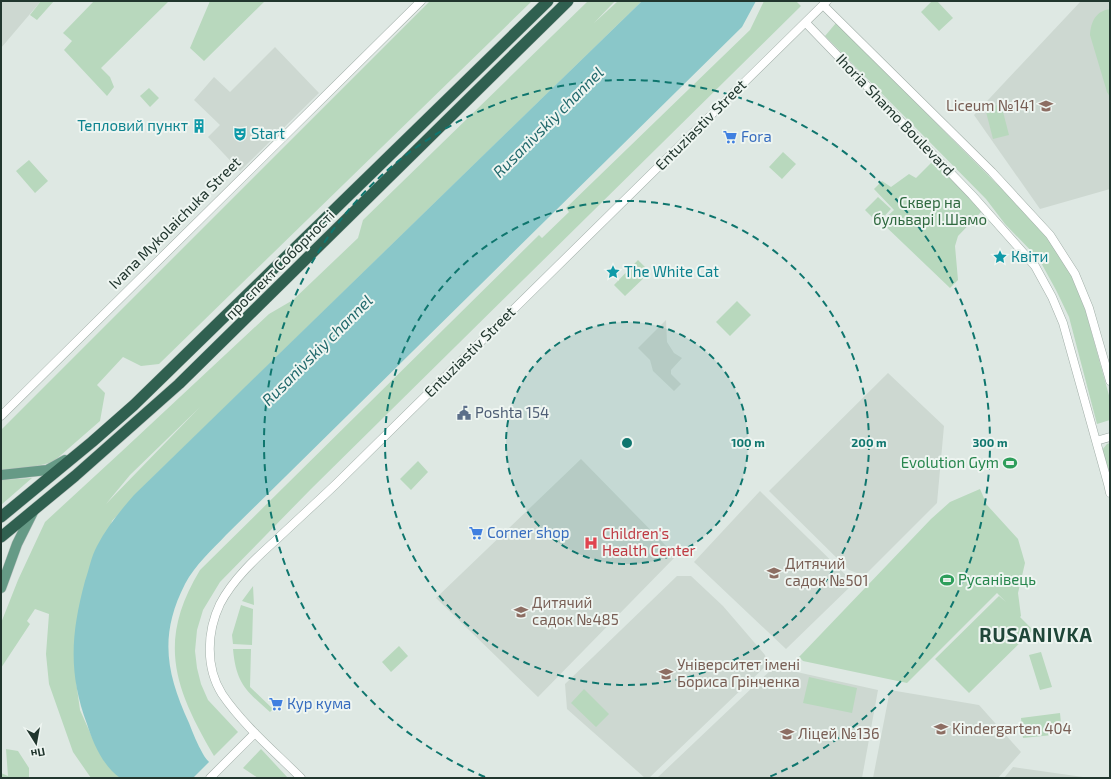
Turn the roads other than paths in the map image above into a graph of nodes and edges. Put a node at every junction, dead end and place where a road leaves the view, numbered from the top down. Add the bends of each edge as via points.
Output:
1 (421, 1) edge
2 (548, 1) edge
3 (568, 1) edge
4 (825, 3) edge
5 (806, 22) junction
6 (1110, 381) edge
7 (1, 416) edge
8 (1110, 437) edge
9 (1096, 441) junction
10 (80, 453) junction
11 (1, 475) edge
12 (1109, 483) edge
13 (1110, 493) edge
14 (34, 510) junction
15 (1, 517) edge
16 (1, 537) edge
17 (1, 588) edge
18 (255, 733) junction
19 (210, 778) edge
20 (301, 778) edge

1 - 7 street, Ivana Mykolaichuka Street
2 - 10 highway, проспект Соборності via 134,405
3 - 14 highway, проспект Соборності via 180,384
4 - 5 street, Entuziastiv Street
4 - 6 street, Ihoria Shamo Boulevard via 992,172 1050,235 1075,274 1089,308
5 - 9 street, Ihoria Shamo Boulevard via 972,195 1035,266 1052,297 1062,323
5 - 18 street, Entuziastiv Street via 336,484 255,560 232,587 220,603 213,623 209,643 211,662 222,694
8 - 9 street
9 - 12 street, Ihoria Shamo Boulevard
10 - 11 main road via 47,470
10 - 15 highway, проспект Соборності
12 - 13 street
14 - 16 highway, проспект Соборності
14 - 17 main road via 17,544
18 - 19 street
18 - 20 street, Entuziastiv Street

